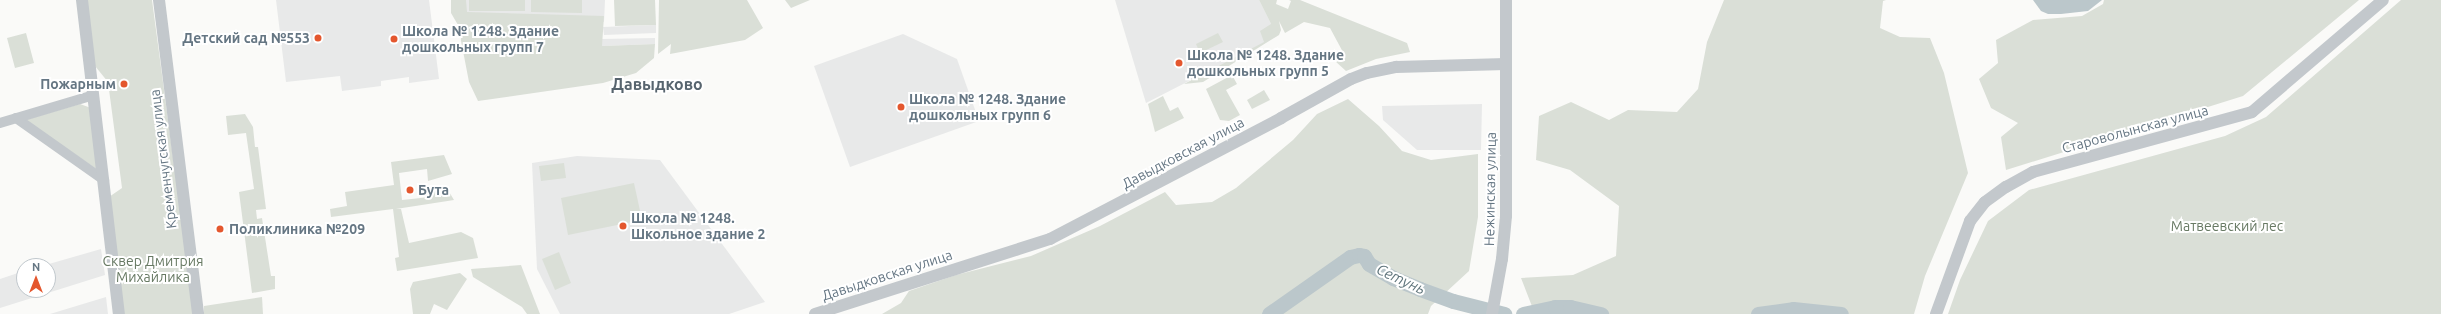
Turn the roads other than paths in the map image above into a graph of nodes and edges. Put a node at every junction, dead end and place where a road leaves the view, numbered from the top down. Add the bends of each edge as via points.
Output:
1 (82, 0) edge
2 (159, 0) edge
3 (1506, 0) edge
4 (2383, 0) edge
5 (1506, 64) junction
6 (94, 94) junction
7 (16, 118) junction
8 (0, 122) edge
9 (104, 180) junction
10 (120, 314) edge
11 (198, 314) edge
12 (815, 314) edge
13 (1492, 314) edge
14 (1936, 314) edge

1 - 6 street
2 - 11 street, Кременчугская улица
3 - 5 street
4 - 14 street, Староволынская улица via 2252,112 2033,172 1984,202 1970,221
5 - 12 street, Давыдковская улица via 1396,67 1367,73 1351,79 1050,239
5 - 13 street, Нежинская улица via 1506,216
6 - 7 street
6 - 9 street
7 - 8 street
7 - 9 street
9 - 10 street

